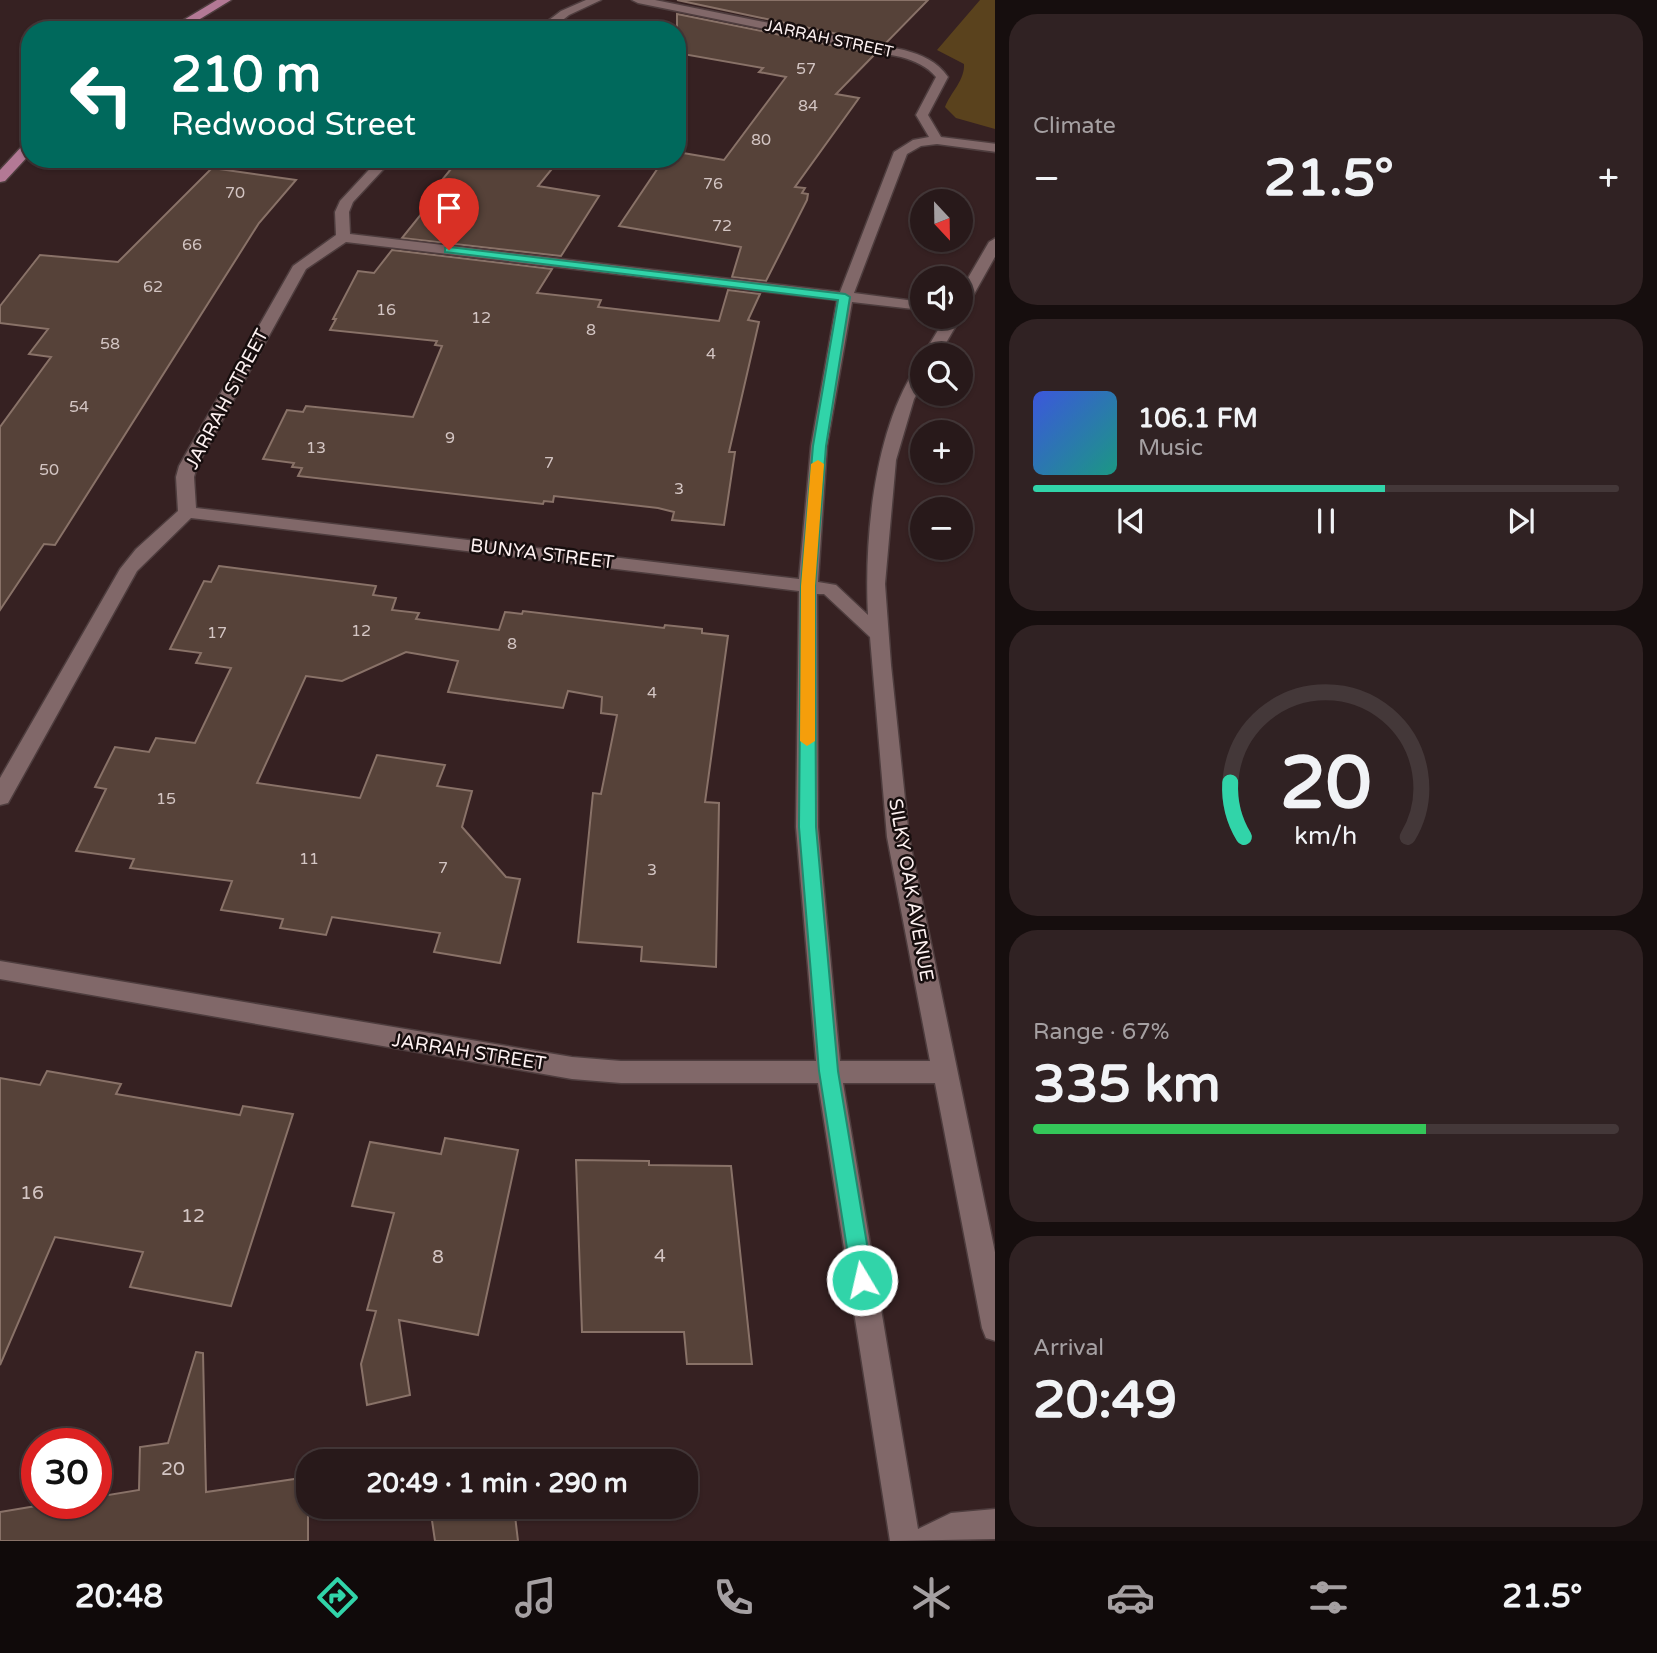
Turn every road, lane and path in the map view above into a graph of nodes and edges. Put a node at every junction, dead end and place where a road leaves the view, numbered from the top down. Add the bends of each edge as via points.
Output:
1 (225, 0) edge
2 (595, 0) edge
3 (638, 0) edge
4 (189, 21) edge
5 (554, 21) edge
6 (937, 140) junction
7 (995, 149) edge
8 (21, 156) edge
9 (378, 168) edge
10 (0, 178) edge
11 (343, 237) junction
12 (995, 244) edge
13 (973, 282) edge
14 (845, 297) junction
15 (910, 305) edge
16 (910, 392) edge
17 (187, 512) junction
18 (808, 586) junction
19 (880, 635) junction
20 (0, 797) edge
21 (0, 970) edge
22 (829, 1071) junction
23 (944, 1072) junction
24 (995, 1323) edge
25 (995, 1524) edge
26 (905, 1541) edge
27 (928, 1541) edge

1 - 4 main road
2 - 5 street
3 - 6 street, JARRAH STREET via 923,61 937,68 942,77 922,115
6 - 7 street
6 - 14 street via 901,152
8 - 10 main road
9 - 11 street via 346,201
11 - 14 street
11 - 17 street, JARRAH STREET via 300,266 188,466
12 - 13 street
14 - 15 street
14 - 18 street via 819,446
16 - 19 street, SILKY OAK AVENUE via 887,460 876,584
17 - 18 street, BUNYA STREET
17 - 20 street via 139,554 129,569
18 - 19 street, BUNYA STREET via 830,589
18 - 22 street via 807,827
19 - 23 street, SILKY OAK AVENUE via 898,837
21 - 22 street, JARRAH STREET via 572,1068
22 - 23 street, JARRAH STREET
22 - 26 street
23 - 24 street, SILKY OAK AVENUE
25 - 27 street via 972,1523

